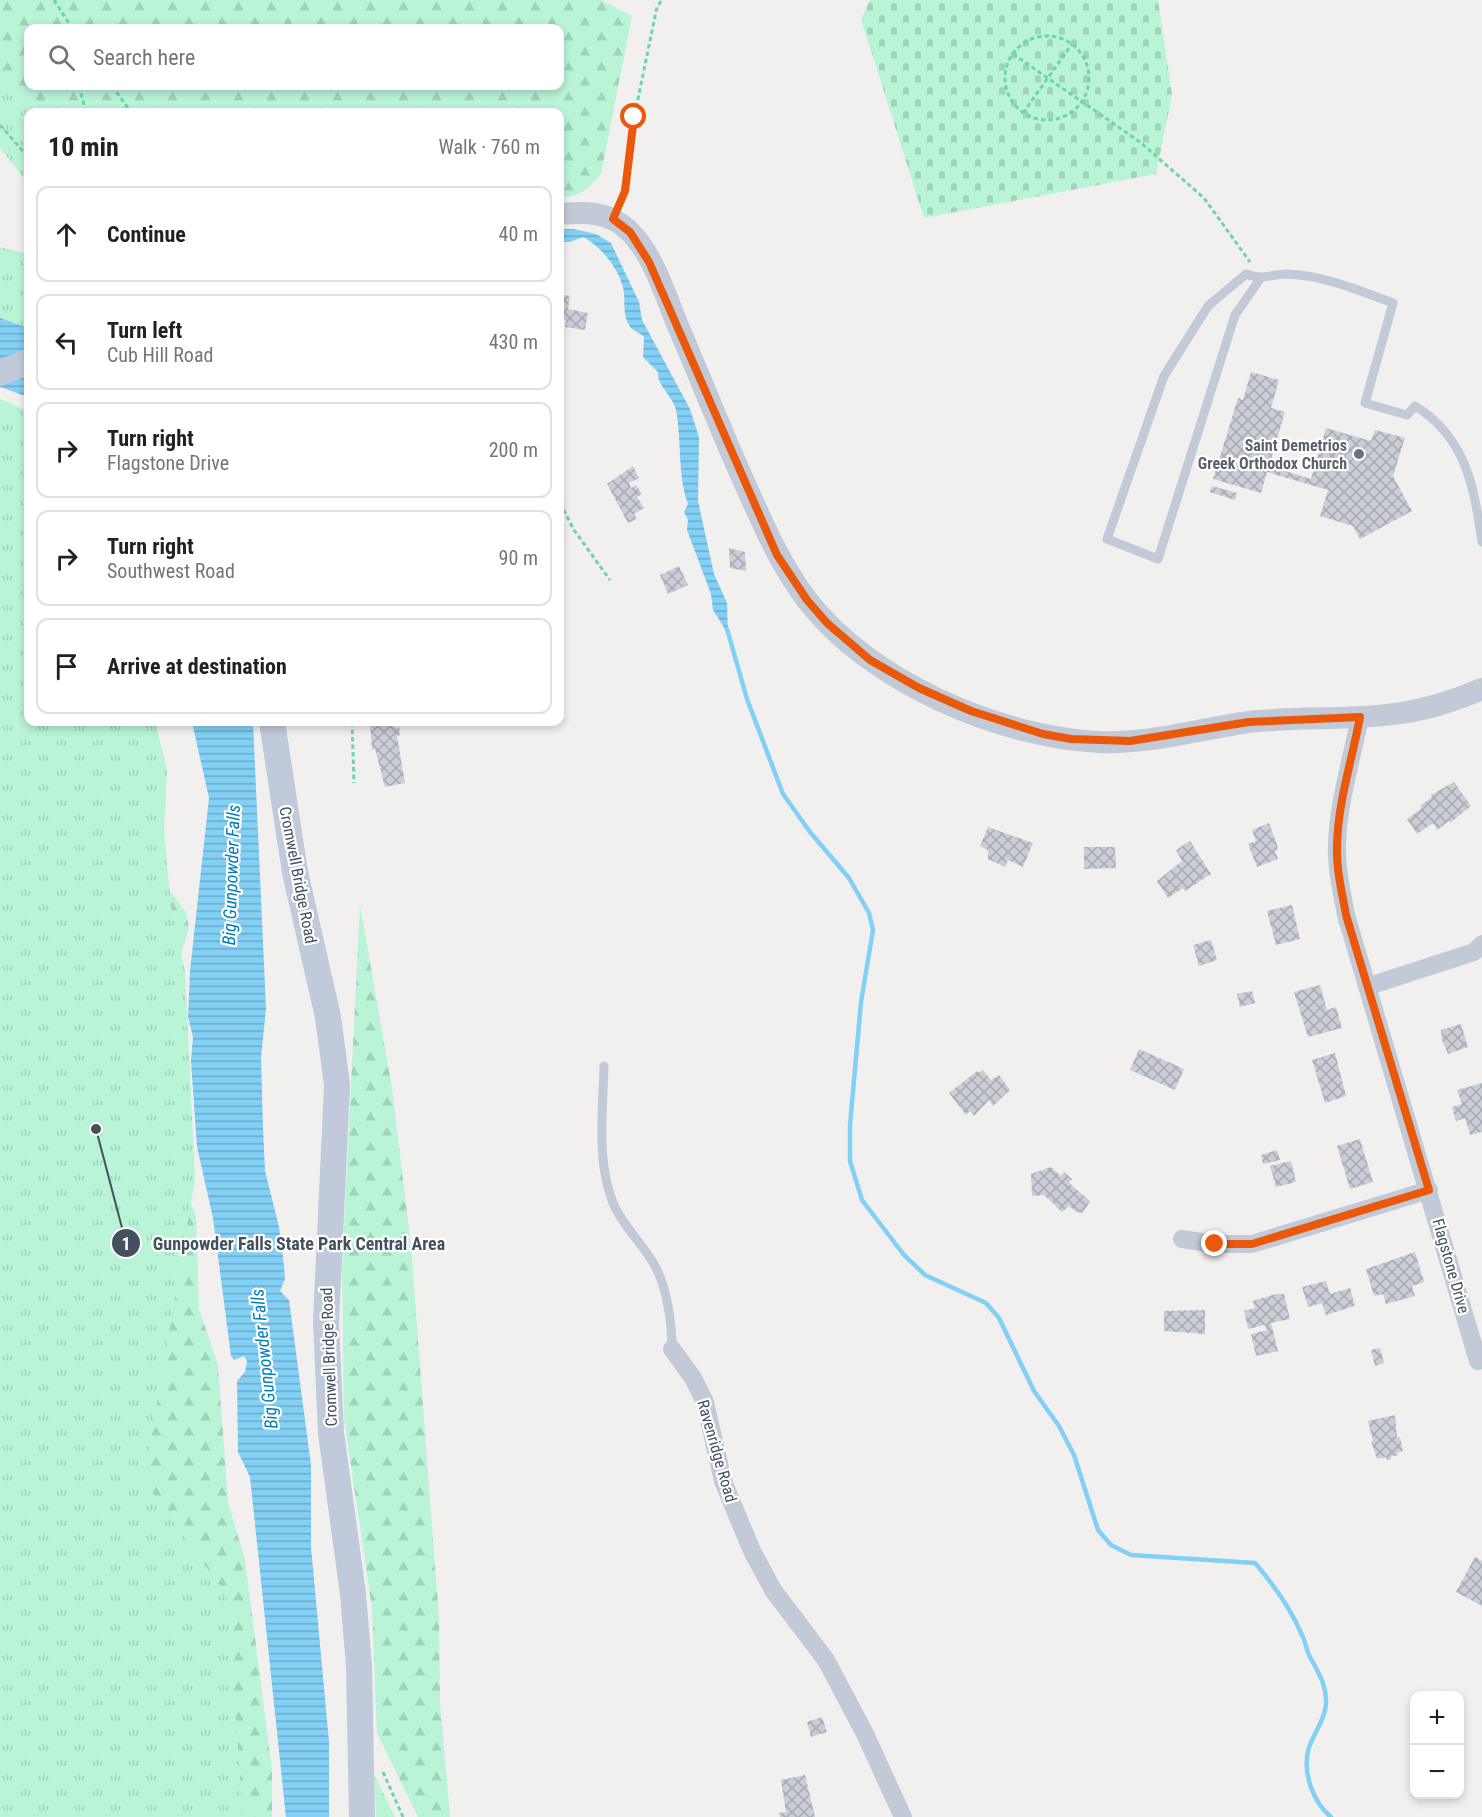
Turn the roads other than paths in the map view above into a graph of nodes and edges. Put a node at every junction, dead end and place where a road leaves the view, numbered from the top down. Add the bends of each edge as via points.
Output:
1 (564, 214) edge
2 (1260, 279) junction
3 (24, 364) edge
4 (0, 373) edge
5 (1482, 542) edge
6 (1482, 689) edge
7 (1360, 717) junction
8 (273, 726) edge
9 (1482, 944) edge
10 (1369, 986) junction
11 (604, 1066) dead end
12 (1429, 1190) junction
13 (1182, 1239) dead end
14 (672, 1348) joint
15 (1480, 1367) edge
16 (362, 1817) edge
17 (903, 1817) edge

1 - 7 street via 588,212 626,229 664,294 777,555 827,623 870,660 971,711 1033,732 1071,739 1138,741 1249,722
2 - 2 lane via 1246,274 1208,306 1164,376 1107,539 1158,559 1235,315
2 - 5 lane via 1284,274 1332,281 1393,303 1365,403 1407,415 1415,406 1435,418 1462,457 1474,489
3 - 4 main road
6 - 7 street via 1429,708
7 - 10 street, Flagstone Drive via 1341,804 1337,845 1346,915
8 - 16 main road, Cromwell Bridge Road via 295,872 335,1060 337,1113 327,1270 327,1364 358,1656
9 - 10 street via 1474,952
10 - 12 street, Flagstone Drive
11 - 14 lane, Ravenridge Road via 602,1163 607,1186 614,1206 654,1264 672,1321
12 - 13 street via 1252,1244
12 - 15 street, Flagstone Drive
14 - 17 street, Ravenridge Road via 705,1402 723,1481 752,1551 773,1590 826,1660

